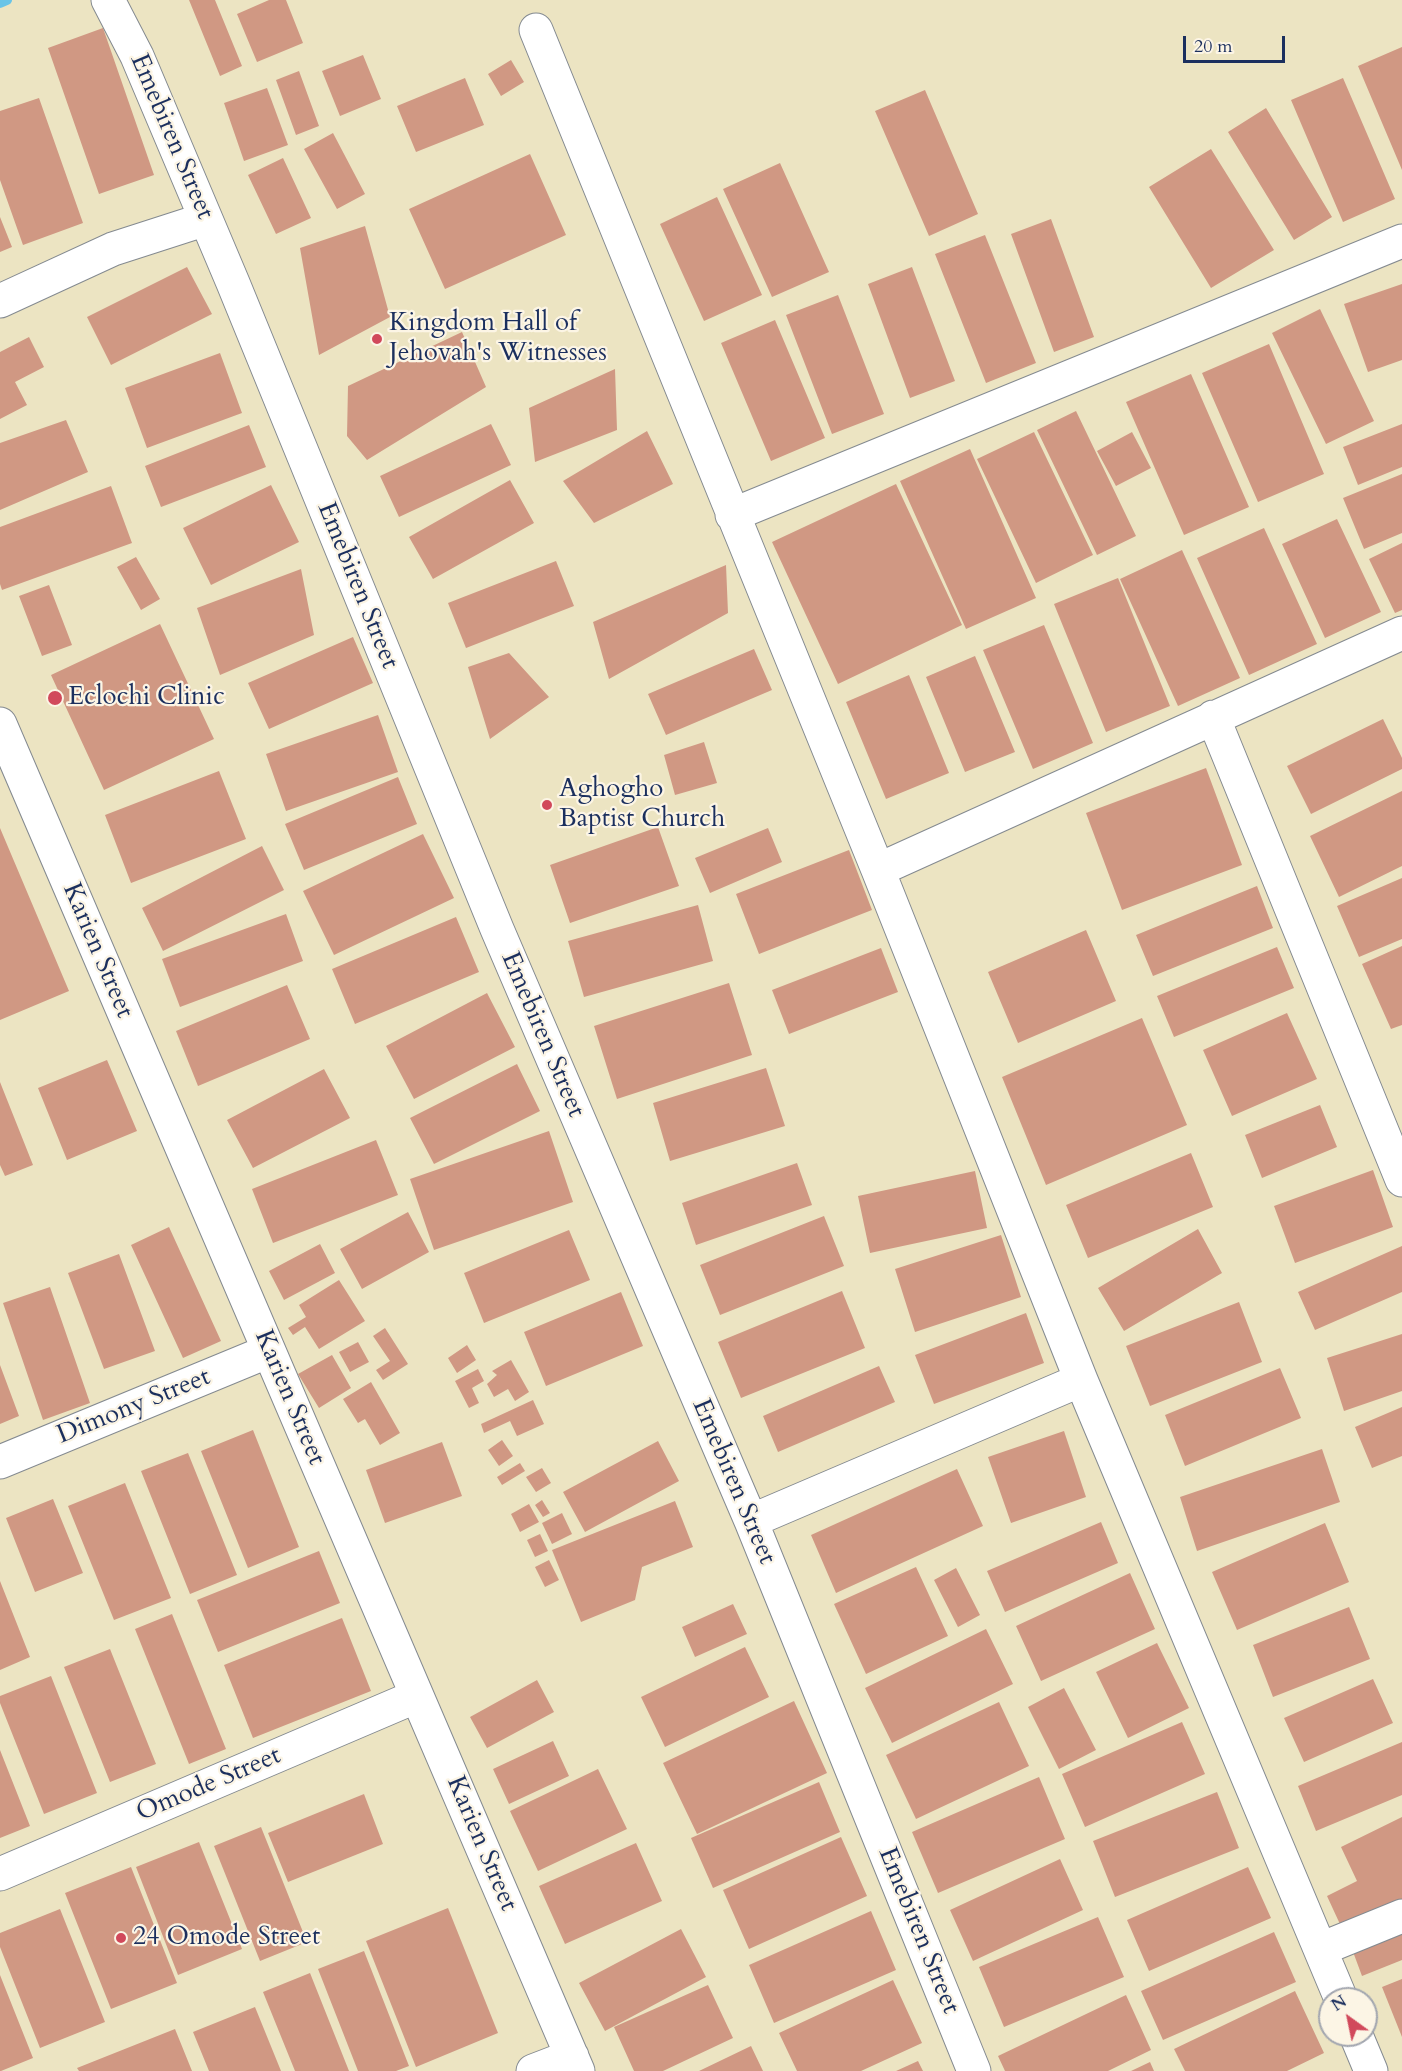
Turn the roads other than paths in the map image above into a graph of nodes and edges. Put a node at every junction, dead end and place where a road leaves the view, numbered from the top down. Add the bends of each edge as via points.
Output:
1 (108, 0) edge
2 (536, 30) dead end
3 (207, 219) junction
4 (1402, 241) edge
5 (0, 301) edge
6 (732, 515) junction
7 (1402, 633) edge
8 (1213, 717) junction
9 (0, 724) edge
10 (878, 870) junction
11 (1402, 1179) edge
12 (269, 1351) junction
13 (1081, 1380) junction
14 (0, 1462) edge
15 (751, 1521) junction
16 (417, 1696) junction
17 (0, 1874) edge
18 (1402, 1916) edge
19 (1321, 1949) junction
20 (1336, 1987) edge
21 (1361, 2047) edge
22 (575, 2063) edge
23 (534, 2071) edge
24 (974, 2071) edge
25 (1371, 2071) edge

1 - 3 street, Emebiren Street via 137,56
2 - 6 street
3 - 5 street via 113,249
3 - 15 street, Emebiren Street via 497,929
4 - 6 street
6 - 10 street
7 - 8 street
8 - 10 street
8 - 11 street
9 - 12 street, Karien Street
10 - 13 street
12 - 14 street, Dimony Street
12 - 16 street, Karien Street
13 - 15 street
13 - 19 street
15 - 24 street, Emebiren Street
16 - 17 street, Omode Street
16 - 22 street, Karien Street
18 - 19 street
19 - 20 street
21 - 25 street
22 - 23 street

